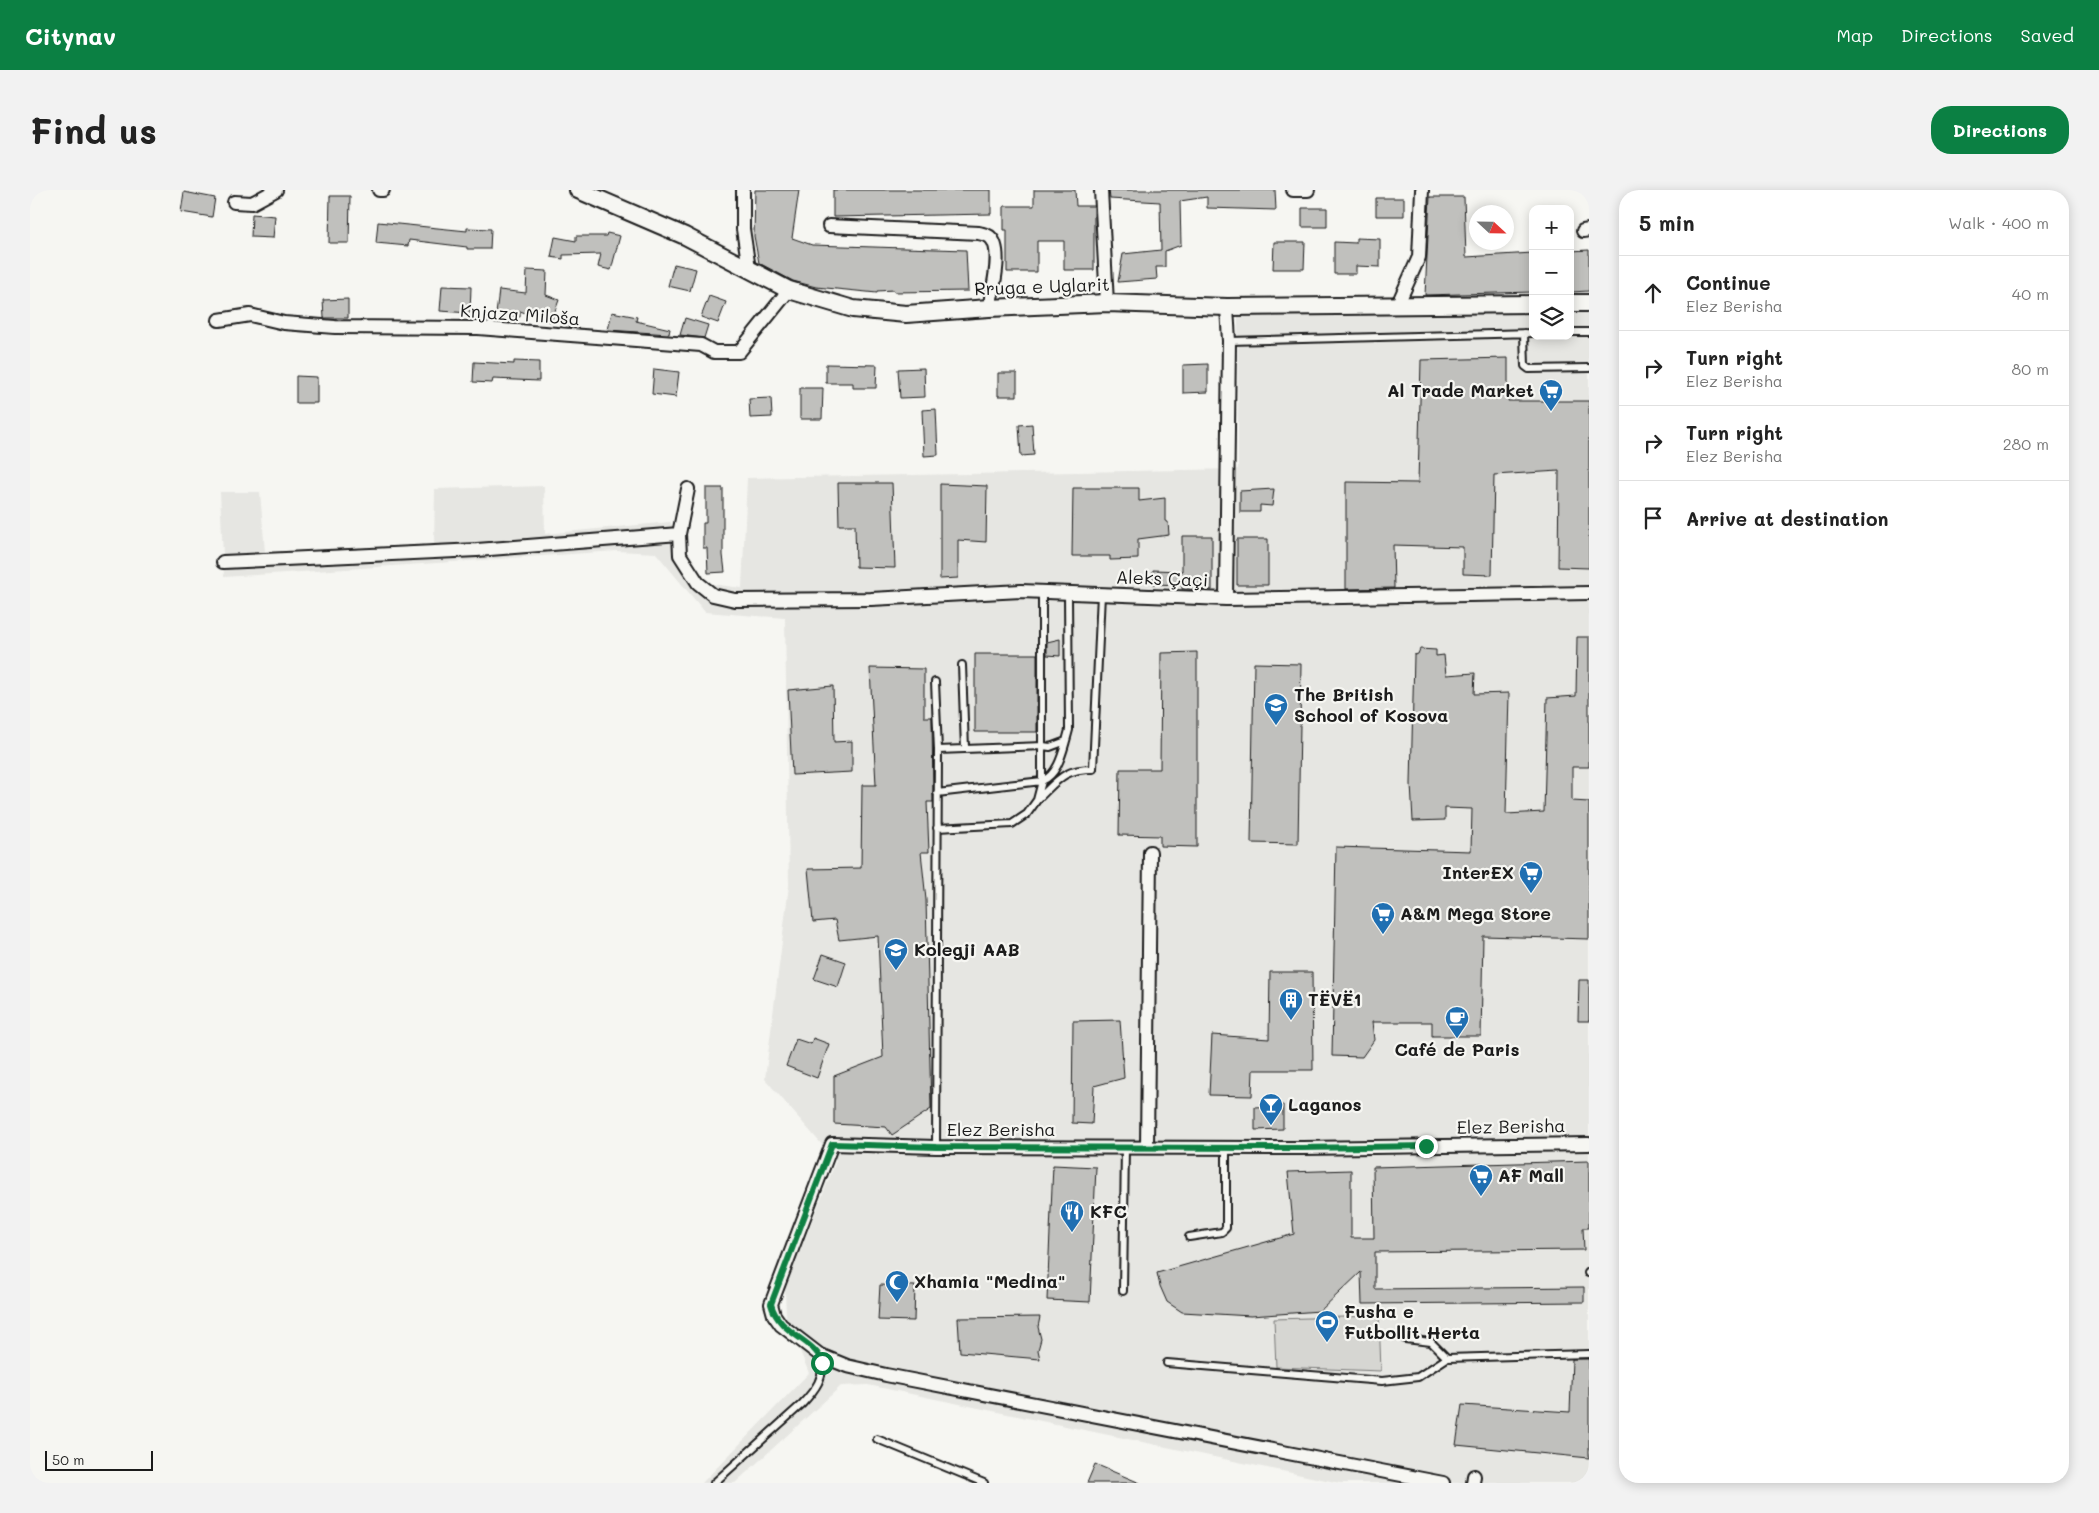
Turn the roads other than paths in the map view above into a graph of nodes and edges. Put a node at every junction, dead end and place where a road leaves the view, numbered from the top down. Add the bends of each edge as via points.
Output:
1 (276, 190) edge
2 (378, 190) edge
3 (383, 190) edge
4 (578, 190) edge
5 (743, 190) edge
6 (1101, 190) edge
7 (1293, 190) edge
8 (1308, 190) edge
9 (1422, 190) edge
10 (234, 202) dead end
11 (829, 226) dead end
12 (749, 269) junction
13 (789, 290) junction
14 (1108, 303) junction
15 (1574, 303) edge
16 (1589, 303) edge
17 (1529, 304) edge
18 (1397, 306) junction
19 (1227, 307) junction
20 (989, 308) junction
21 (219, 320) dead end
22 (1574, 332) edge
23 (1589, 332) edge
24 (1524, 333) junction
25 (1529, 333) edge
26 (1229, 340) junction
27 (1589, 368) edge
28 (688, 489) dead end
29 (679, 534) junction
30 (223, 562) dead end
31 (1042, 592) junction
32 (1068, 593) junction
33 (1589, 593) edge
34 (1101, 594) junction
35 (1226, 599) junction
36 (962, 665) dead end
37 (936, 682) dead end
38 (1066, 741) junction
39 (1043, 746) junction
40 (965, 749) junction
41 (938, 750) junction
42 (1042, 781) junction
43 (937, 793) junction
44 (1037, 800) junction
45 (937, 828) junction
46 (1150, 852) dead end
47 (1589, 1144) edge
48 (936, 1147) junction
49 (1125, 1147) junction
50 (1147, 1147) junction
51 (1226, 1148) junction
52 (1190, 1237) dead end
53 (1123, 1291) dead end
54 (1405, 1339) dead end
55 (1589, 1354) edge
56 (820, 1355) junction
57 (1447, 1358) junction
58 (1167, 1363) dead end
59 (877, 1439) dead end
60 (714, 1483) edge
61 (984, 1483) edge
62 (1443, 1483) edge

1 - 10 street via 252,203
2 - 3 street
4 - 12 street, Rruga e Uglarit via 685,236
5 - 12 street via 743,230
6 - 14 street
7 - 8 street
9 - 18 street via 1419,257
11 - 20 street via 990,236 995,244 996,273
12 - 13 street, Rruga e Uglarit
13 - 20 street, Rruga e Uglarit via 853,309 906,314
13 - 21 street, Knjaza Miloša via 739,352 714,352 701,345 478,328 335,327 284,323 250,315
14 - 19 street, Rruga e Uglarit
14 - 20 street, Rruga e Uglarit
15 - 16 street
17 - 18 street, Rruga e Uglarit
18 - 19 street, Rruga e Uglarit
19 - 26 street
22 - 23 lane
24 - 25 lane
24 - 26 lane
24 - 27 lane via 1525,366 1529,369
26 - 35 street
28 - 29 street, Aleks Çaçi
29 - 30 street via 477,550
29 - 31 street, Aleks Çaçi via 680,555 698,583 713,595 735,600
31 - 32 street, Aleks Çaçi
31 - 39 lane
32 - 34 street, Aleks Çaçi
32 - 38 lane via 1069,730
33 - 35 street, Aleks Çaçi
34 - 35 street, Aleks Çaçi
34 - 44 lane via 1093,769 1077,769 1066,774
36 - 40 lane
37 - 41 lane
38 - 39 lane
38 - 42 lane via 1056,768 1048,779
39 - 40 lane
39 - 42 lane
40 - 41 lane
41 - 43 lane
42 - 43 lane
42 - 44 lane
43 - 45 lane
44 - 45 lane via 1027,814 1012,824
45 - 48 lane
46 - 50 street
47 - 51 street, Elez Berisha
48 - 49 street, Elez Berisha
48 - 56 street, Elez Berisha via 832,1144 771,1304 781,1325
49 - 50 street, Elez Berisha
49 - 53 lane
50 - 51 street, Elez Berisha
51 - 52 lane via 1227,1226 1222,1232
54 - 57 lane via 1431,1342
55 - 57 lane
56 - 60 lane via 821,1376 813,1391
56 - 62 street via 847,1366 886,1375
57 - 58 lane via 1418,1377 1382,1381
59 - 61 lane

